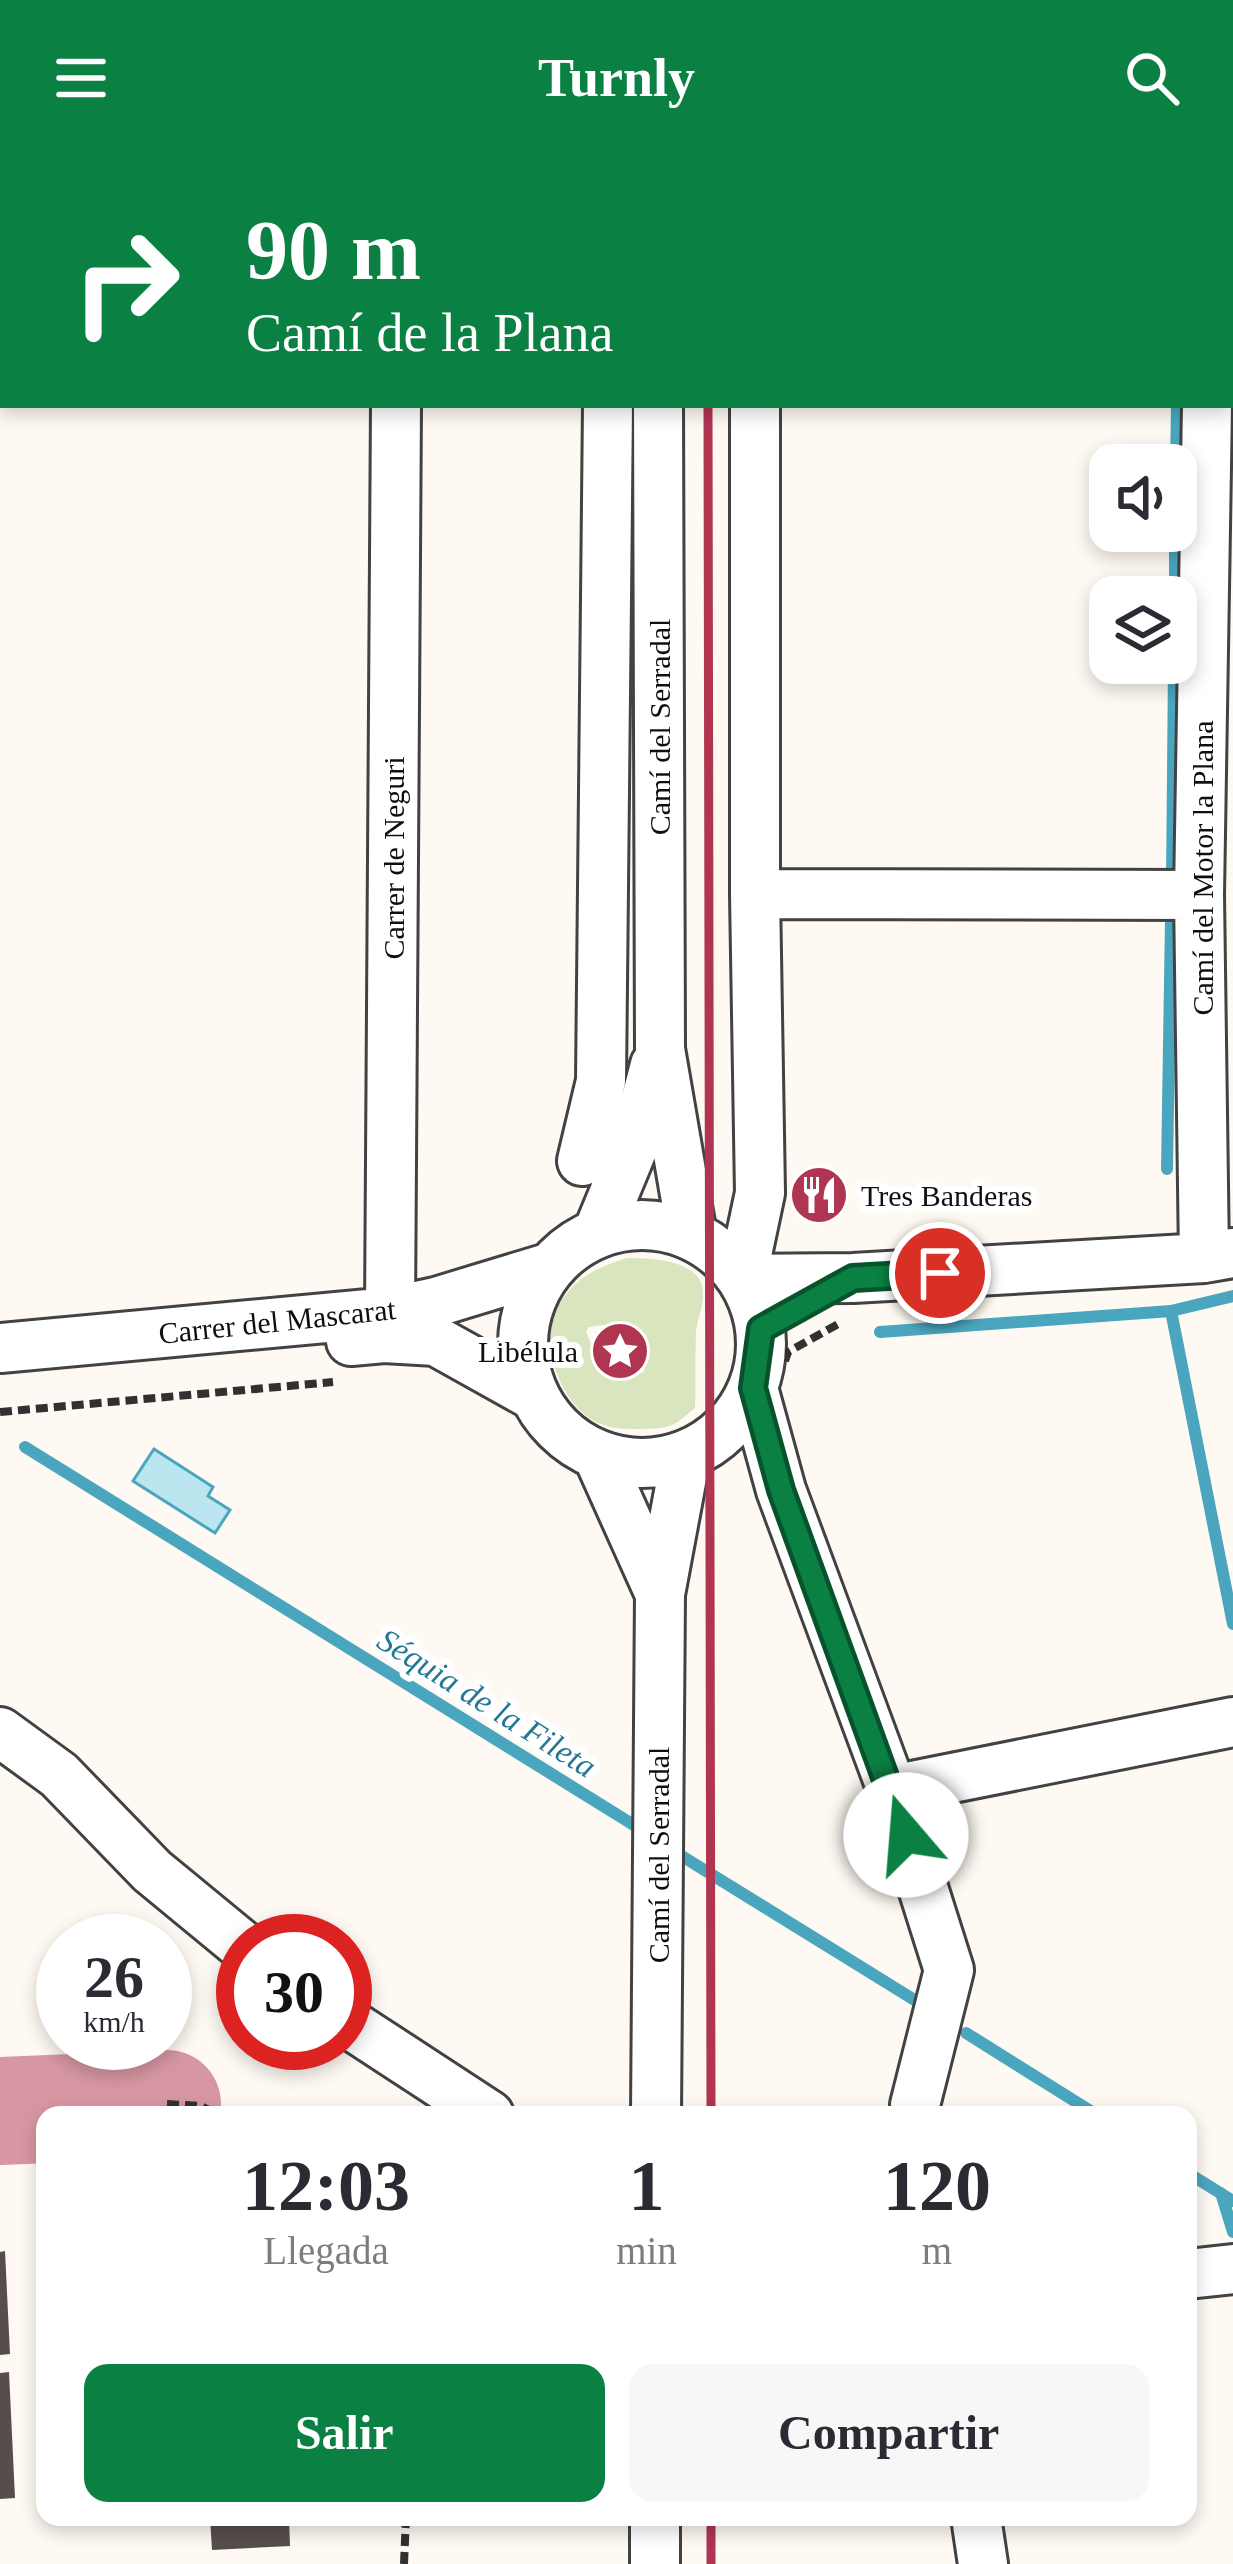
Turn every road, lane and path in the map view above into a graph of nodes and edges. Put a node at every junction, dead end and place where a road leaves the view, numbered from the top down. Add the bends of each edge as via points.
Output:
1 (396, 408) edge
2 (608, 408) edge
3 (658, 408) edge
4 (755, 408) edge
5 (1208, 408) edge
6 (755, 894) junction
7 (1199, 895) junction
8 (660, 1049) junction
9 (582, 1161) dead end
10 (598, 1232) junction
11 (1219, 1256) edge
12 (725, 1262) junction
13 (548, 1268) junction
14 (854, 1297) junction
15 (390, 1312) junction
16 (761, 1329) junction
17 (0, 1348) edge
18 (0, 1374) edge
19 (344, 1381) dead end
20 (531, 1394) junction
21 (748, 1411) junction
22 (0, 1412) edge
23 (686, 1455) junction
24 (598, 1456) junction
25 (660, 1594) junction
26 (1233, 1722) edge
27 (0, 1732) edge
28 (892, 1790) junction
29 (216, 1924) edge
30 (372, 2039) edge
31 (167, 2104) dead end
32 (201, 2106) edge
33 (475, 2106) edge
34 (656, 2106) edge
35 (915, 2106) edge
36 (406, 2526) edge
37 (655, 2526) edge
38 (977, 2526) edge
39 (404, 2564) edge
40 (655, 2564) edge
41 (983, 2564) edge

1 - 15 street, Carrer de Neguri
2 - 9 street via 601,1081
3 - 8 street, Camí del Serradal
4 - 6 street
5 - 7 street, Camí del Motor la Plana
6 - 7 street
6 - 12 street via 760,1193
7 - 11 street, Camí del Motor la Plana
8 - 10 street, Camí del Serradal
8 - 12 street, Camí del Serradal
10 - 12 street via 645,1224
10 - 13 street
11 - 14 street
12 - 14 street
12 - 16 street
13 - 15 street, Carrer del Mascarat
13 - 20 street via 522,1328
14 - 16 street
14 - 21 path via 788,1352
15 - 17 street, Carrer del Mascarat
16 - 21 street
18 - 20 street, Carrer del Mascarat via 384,1338 436,1341
19 - 22 path
20 - 24 street via 558,1432
21 - 23 street
21 - 28 street
23 - 24 street via 642,1464
23 - 25 street, Camí del Serradal
24 - 25 street, Camí del Serradal
25 - 34 street, Camí del Serradal
26 - 28 street
27 - 29 street via 59,1775
28 - 35 street via 949,1970
30 - 33 street
31 - 32 path
36 - 39 path
37 - 40 street
38 - 41 street

